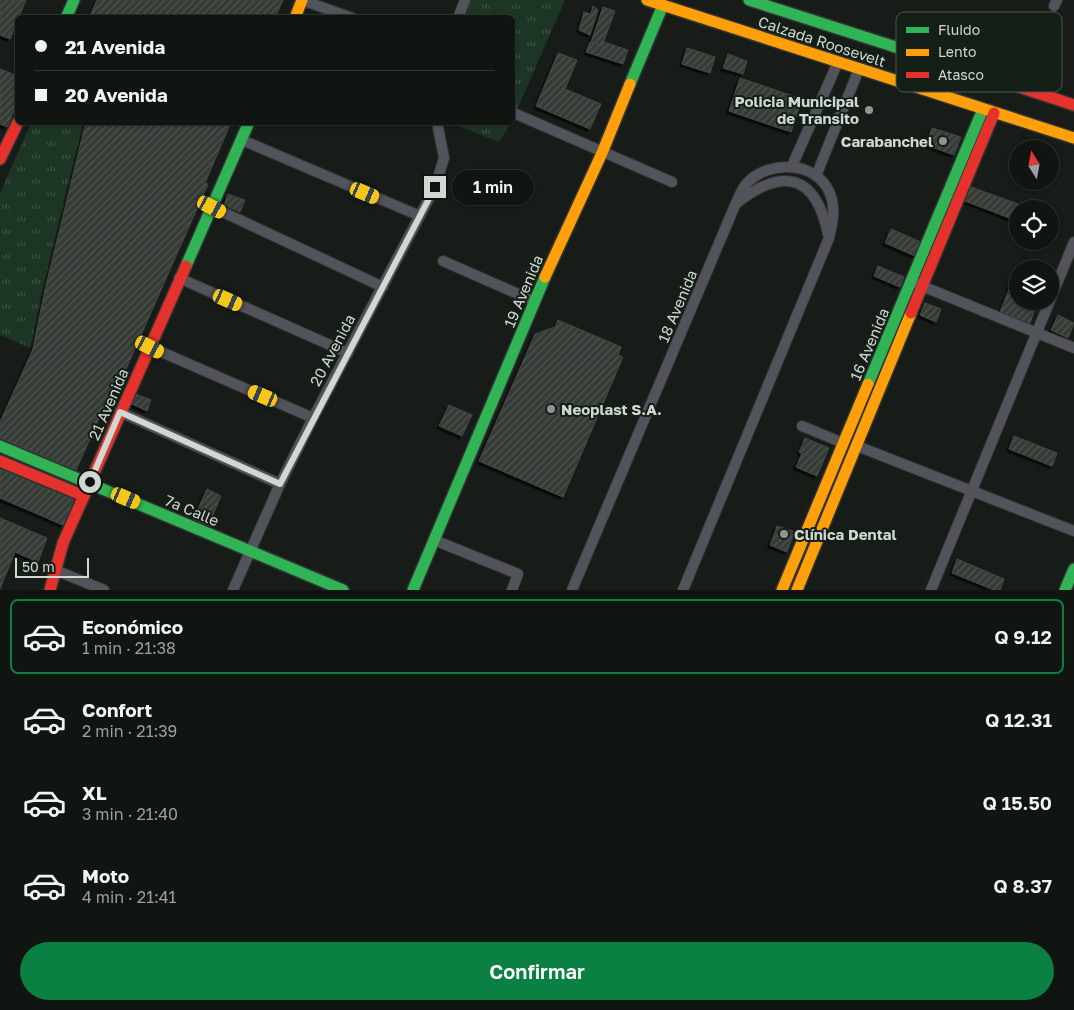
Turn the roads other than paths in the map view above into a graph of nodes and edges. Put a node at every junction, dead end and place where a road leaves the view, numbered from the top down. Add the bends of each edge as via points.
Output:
1 (74, 0) edge
2 (302, 0) edge
3 (465, 0) edge
4 (647, 0) edge
5 (749, 0) edge
6 (663, 5) junction
7 (67, 15) edge
8 (296, 15) edge
9 (344, 15) edge
10 (459, 15) edge
11 (896, 47) edge
12 (838, 62) junction
13 (859, 69) junction
14 (896, 81) edge
15 (930, 92) edge
16 (1034, 92) edge
17 (1074, 105) edge
18 (989, 111) junction
19 (516, 114) dead end
20 (17, 125) edge
21 (249, 125) edge
22 (437, 125) edge
23 (1074, 138) edge
24 (242, 140) junction
25 (602, 153) junction
26 (0, 159) edge
27 (792, 166) junction
28 (816, 176) junction
29 (672, 182) dead end
30 (736, 203) junction
31 (212, 207) junction
32 (420, 216) junction
33 (829, 238) junction
34 (1074, 242) edge
35 (443, 261) dead end
36 (179, 278) junction
37 (911, 281) junction
38 (383, 286) junction
39 (923, 286) junction
40 (534, 302) junction
41 (1037, 333) junction
42 (150, 347) junction
43 (1074, 348) edge
44 (348, 353) junction
45 (120, 412) junction
46 (313, 418) junction
47 (802, 426) dead end
48 (843, 443) junction
49 (0, 446) edge
50 (857, 446) junction
51 (0, 461) edge
52 (90, 482) junction
53 (280, 484) junction
54 (972, 490) junction
55 (84, 496) junction
56 (1074, 532) edge
57 (434, 540) junction
58 (251, 552) junction
59 (1074, 569) edge
60 (55, 570) junction
61 (50, 590) edge
62 (104, 590) edge
63 (234, 590) edge
64 (344, 590) edge
65 (413, 590) edge
66 (512, 590) edge
67 (572, 590) edge
68 (683, 590) edge
69 (782, 590) edge
70 (797, 590) edge
71 (931, 590) edge
72 (1065, 590) edge

1 - 7 main road
2 - 8 main road
2 - 9 street
3 - 10 street
4 - 6 main road, Calzada Roosevelt
5 - 11 main road, Calzada Roosevelt
6 - 12 main road, Calzada Roosevelt
6 - 25 main road, 19 Avenida
12 - 13 main road, Calzada Roosevelt
12 - 27 street
13 - 14 main road, Calzada Roosevelt
13 - 28 street
15 - 18 main road, Calzada Roosevelt
16 - 17 main road, Calzada Roosevelt
18 - 23 main road, Calzada Roosevelt
18 - 37 main road, 16 Avenida
18 - 39 main road, 16 Avenida
19 - 25 street
20 - 26 main road
21 - 24 main road, 21 Avenida
22 - 32 street, 20 Avenida via 443,164
24 - 31 main road, 21 Avenida
24 - 32 street
25 - 29 street
25 - 40 main road, 19 Avenida
27 - 28 street
27 - 30 street, 18 Avenida via 762,172 746,184
28 - 33 street via 832,198 834,218
30 - 33 street via 758,187 776,180 796,183 812,193 823,210
30 - 67 street, 18 Avenida
31 - 36 main road, 21 Avenida
31 - 38 street
32 - 38 street, 20 Avenida
33 - 68 street
34 - 41 street
35 - 40 street
36 - 42 main road, 21 Avenida
36 - 44 street
37 - 39 street
37 - 48 main road, 16 Avenida
38 - 44 street, 20 Avenida
39 - 41 street
39 - 50 main road, 16 Avenida
40 - 57 main road, 19 Avenida
41 - 43 street
41 - 54 street
42 - 45 main road, 21 Avenida
42 - 46 street
44 - 46 street, 20 Avenida
45 - 52 main road, 21 Avenida
45 - 53 street
46 - 53 street, 20 Avenida
47 - 48 street
48 - 69 main road, 16 Avenida
49 - 52 main road, 7a Calle
50 - 54 street
50 - 70 main road, 16 Avenida
51 - 55 main road
52 - 55 main road, 21 Avenida
52 - 58 main road, 7a Calle
53 - 58 street, 20 Avenida
54 - 56 street
54 - 71 street
55 - 60 main road, 21 Avenida
57 - 65 main road, 19 Avenida
57 - 66 street via 518,574
58 - 63 street, 20 Avenida
58 - 64 main road, 7a Calle
59 - 72 main road
60 - 61 main road, 21 Avenida
60 - 62 street

